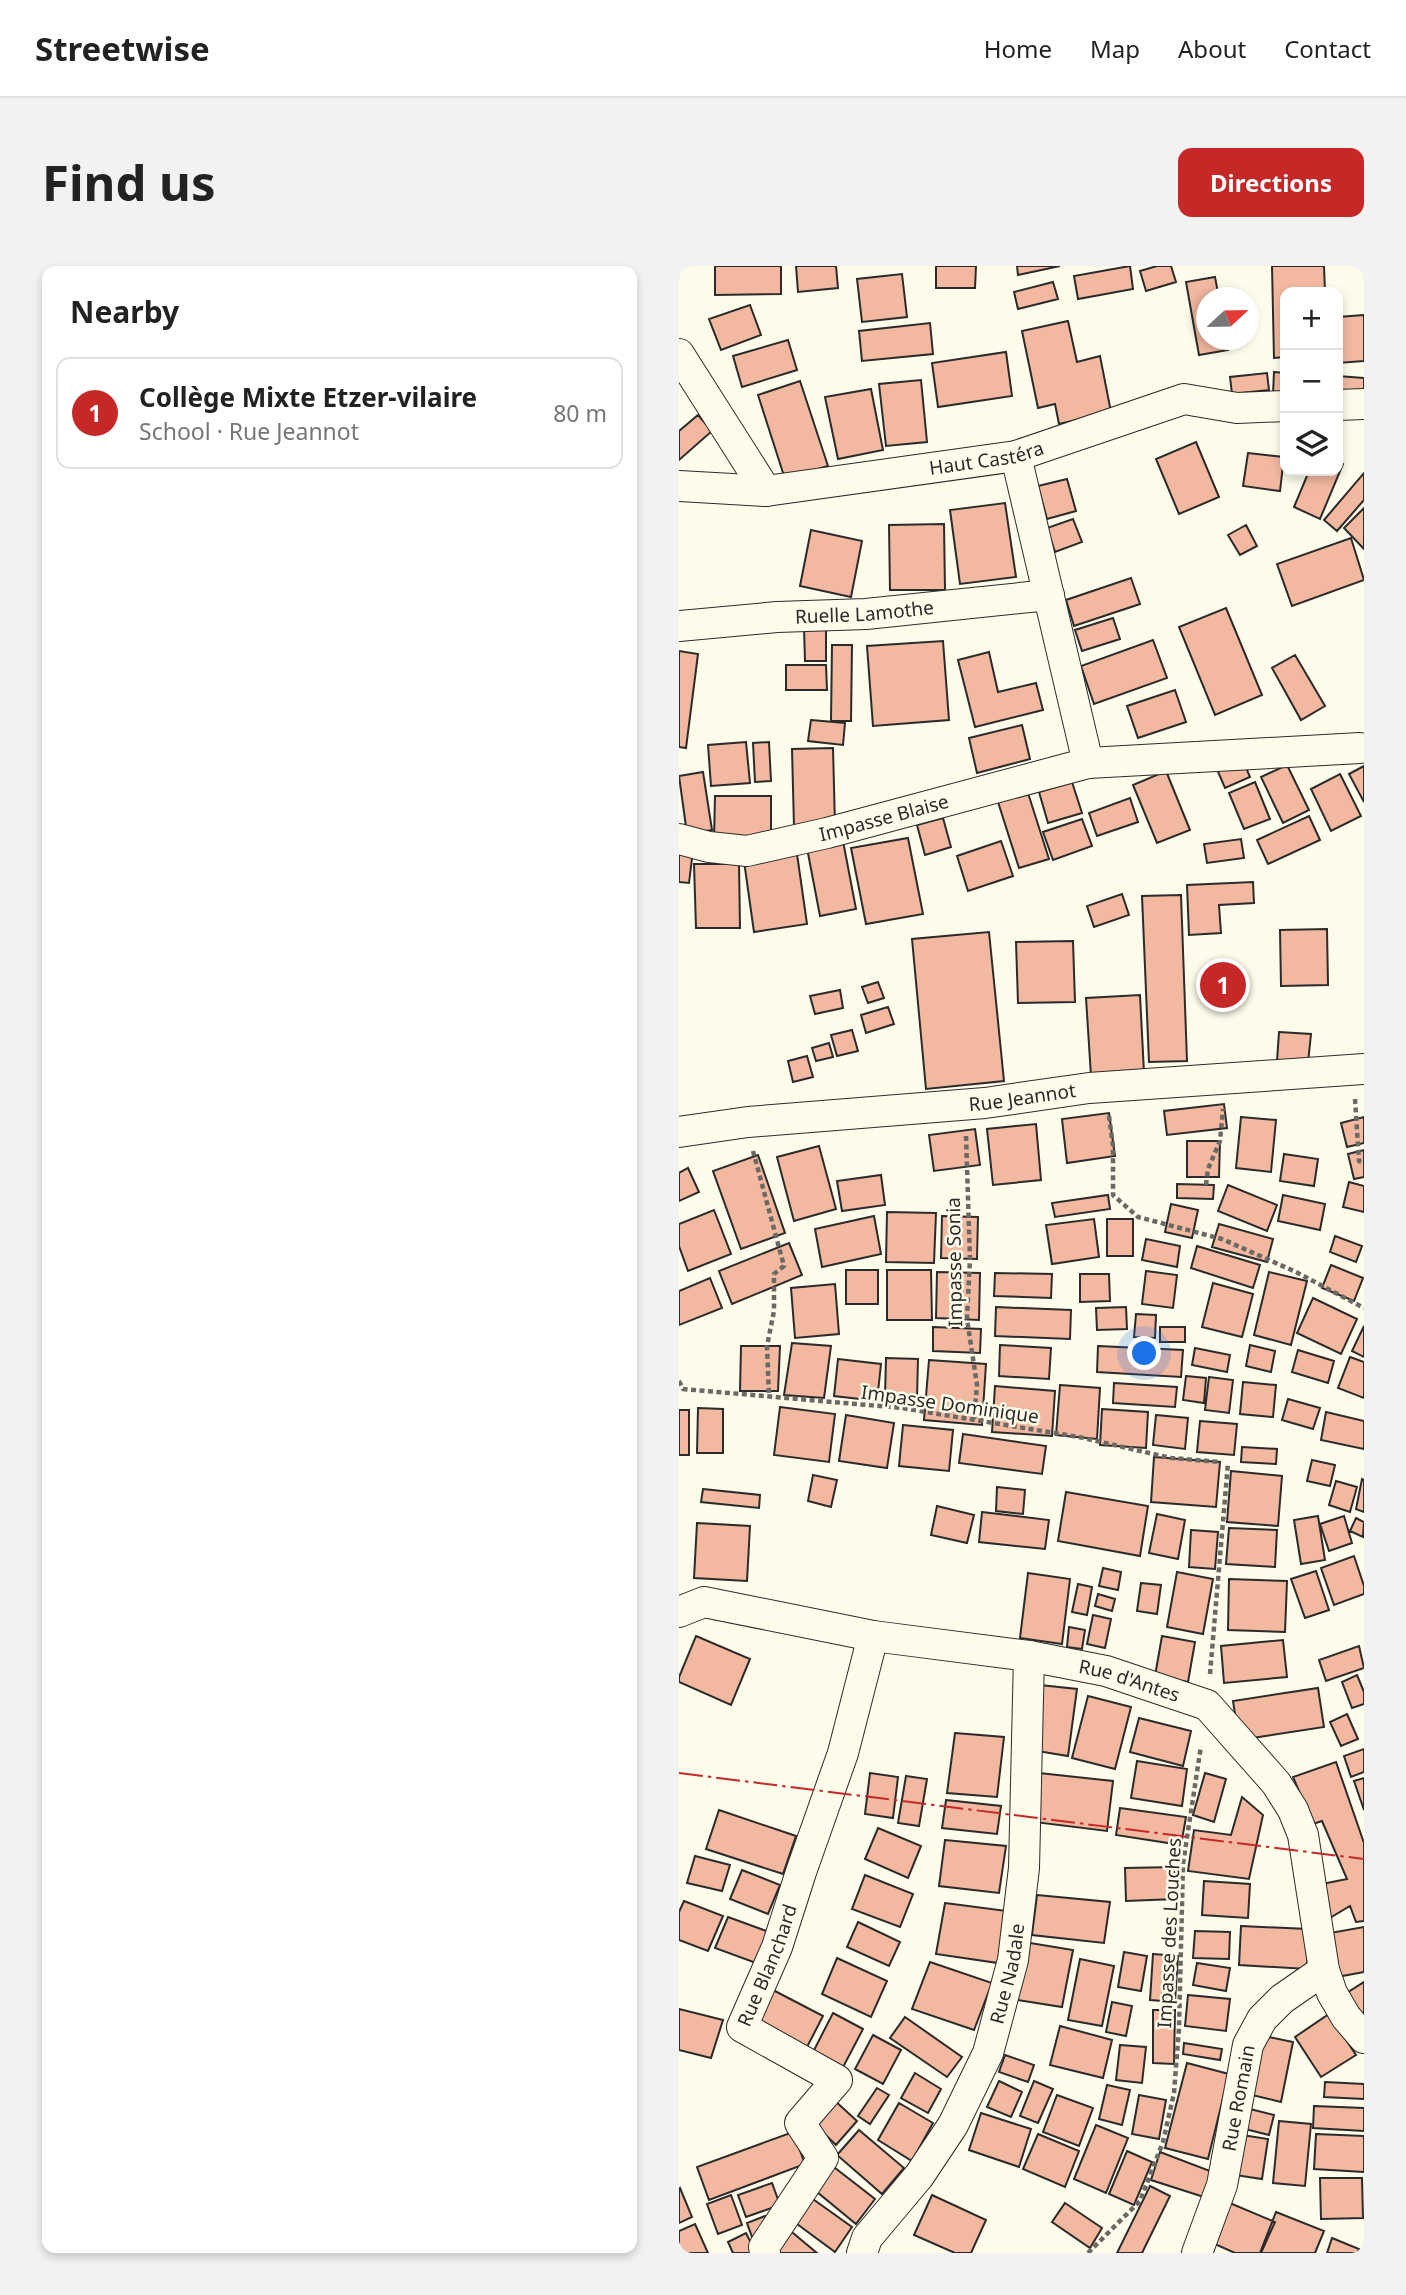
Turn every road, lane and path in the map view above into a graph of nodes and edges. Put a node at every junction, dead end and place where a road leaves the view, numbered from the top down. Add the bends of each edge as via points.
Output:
1 (679, 354) edge
2 (1364, 404) edge
3 (1343, 405) edge
4 (1280, 407) edge
5 (1016, 456) junction
6 (679, 486) edge
7 (766, 491) junction
8 (1049, 595) junction
9 (679, 626) edge
10 (1360, 748) dead end
11 (1088, 763) junction
12 (679, 839) edge
13 (1358, 1069) edge
14 (1226, 1080) junction
15 (1106, 1087) junction
16 (966, 1104) junction
17 (748, 1122) junction
18 (679, 1132) edge
19 (1364, 1163) edge
20 (1206, 1185) dead end
21 (1364, 1308) edge
22 (679, 1381) edge
23 (769, 1396) junction
24 (974, 1419) junction
25 (1220, 1462) dead end
26 (1228, 1462) dead end
27 (679, 1612) edge
28 (873, 1636) junction
29 (1029, 1656) junction
30 (1207, 1705) junction
31 (1324, 1970) junction
32 (1364, 2038) edge
33 (765, 2253) edge
34 (862, 2253) edge
35 (1088, 2253) edge
36 (1197, 2253) edge

1 - 7 street
2 - 3 street
4 - 5 street, Haut Castéra via 1237,408 1184,399
5 - 7 street, Haut Castéra
5 - 8 street
6 - 7 street, Haut Castéra
8 - 9 street, Ruelle Lamothe via 866,614
8 - 11 street
10 - 11 street, Impasse Blaise
11 - 12 street, Impasse Blaise via 747,851
13 - 14 street, Rue Jeannot
13 - 19 path via 1359,1161
14 - 15 street, Rue Jeannot
14 - 20 path via 1220,1141
15 - 16 street, Rue Jeannot
15 - 21 path via 1113,1195 1137,1217 1222,1239
16 - 17 street, Rue Jeannot
16 - 24 path, Impasse Sonia via 967,1319 977,1385
17 - 18 street, Rue Jeannot
17 - 23 path via 784,1266 774,1274 774,1311 767,1346
22 - 23 path, Impasse Dominique via 683,1389
23 - 24 path, Impasse Dominique
24 - 25 path, Impasse Dominique via 1171,1458
26 - 30 path, Impasse des Louches
27 - 28 street, Rue d'Antes via 704,1602
28 - 29 street, Rue d'Antes
28 - 33 street, Rue Blanchard via 843,1753 778,1947 741,2027 837,2080 800,2123 823,2158 764,2247
29 - 30 street, Rue d'Antes via 1106,1671
29 - 34 street, Rue Nadale via 1024,1868 1013,1960 988,2053 953,2125 919,2176 867,2238
30 - 31 street, Rue d'Antes via 1276,1783 1293,1810 1303,1835
30 - 35 path, Impasse des Louches via 1183,1864 1174,2093 1163,2142 1140,2201
31 - 32 street, Rue d'Antes via 1346,2017
31 - 36 street, Rue Romain via 1282,1999 1262,2019 1248,2045 1221,2185

